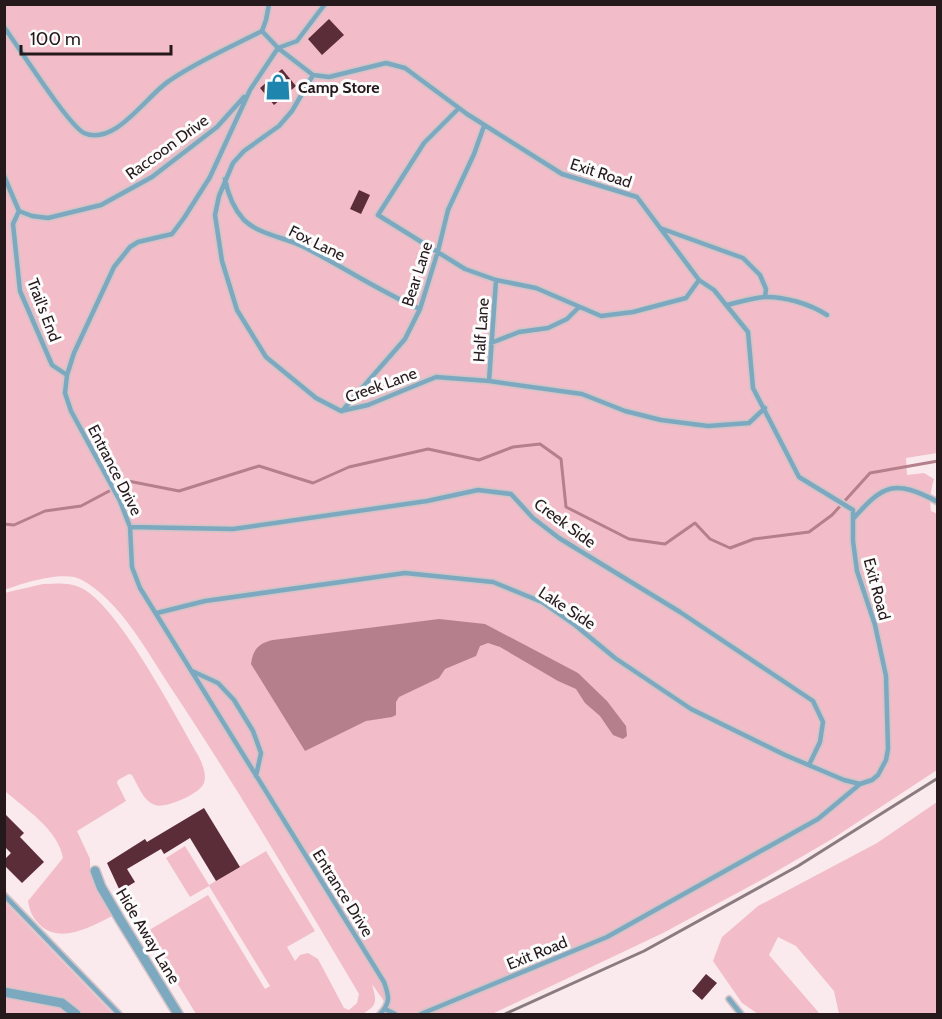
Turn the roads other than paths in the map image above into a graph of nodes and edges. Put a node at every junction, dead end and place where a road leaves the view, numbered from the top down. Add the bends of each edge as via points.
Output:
1 (268, 4) edge
2 (325, 4) edge
3 (4, 27) edge
4 (262, 31) junction
5 (278, 48) junction
6 (313, 75) junction
7 (250, 90) junction
8 (459, 108) junction
9 (484, 126) junction
10 (4, 176) edge
11 (225, 179) junction
12 (19, 211) junction
13 (660, 228) junction
14 (438, 251) junction
15 (496, 280) junction
16 (699, 280) junction
17 (765, 297) junction
18 (727, 305) junction
19 (579, 307) junction
20 (420, 309) junction
21 (827, 315) dead end
22 (490, 343) junction
23 (67, 375) junction
24 (489, 381) junction
25 (765, 408) junction
26 (342, 411) junction
27 (938, 502) edge
28 (854, 519) junction
29 (130, 527) junction
30 (157, 613) junction
31 (191, 670) junction
32 (809, 765) junction
33 (256, 776) junction
34 (860, 784) junction
35 (95, 871) dead end
36 (4, 895) edge
37 (4, 992) edge
38 (729, 999) dead end
39 (385, 1009) junction
40 (76, 1014) edge
41 (119, 1014) edge
42 (178, 1014) edge
43 (380, 1014) edge
44 (395, 1014) edge
45 (421, 1014) edge
46 (741, 1014) edge

1 - 4 lane
2 - 5 lane via 297,41
3 - 4 lane via 65,114 83,133 100,135 125,122 168,81
4 - 5 lane
5 - 6 lane
5 - 7 lane, Entrance Drive
6 - 8 lane, Exit Road via 329,77 386,63 405,69
6 - 11 lane, Creek Lane via 292,111 279,126 244,151
7 - 12 lane, Raccoon Drive via 230,114 152,177 101,205 48,218
7 - 23 lane, Entrance Drive via 210,177 172,234 129,247 114,267
8 - 9 lane, Exit Road
8 - 14 lane via 424,143 378,215
9 - 13 lane, Exit Road via 562,174 637,197
9 - 14 lane, Bear Lane via 448,210
10 - 12 lane
11 - 20 lane, Fox Lane via 235,209 252,226 305,248
11 - 26 lane, Creek Lane via 215,215 222,261 237,310 266,357 316,398
12 - 23 lane, Trail's End via 13,224 20,291 52,365
13 - 16 lane, Exit Road
13 - 17 lane via 743,258 760,275
14 - 15 lane via 465,270
14 - 20 lane, Bear Lane
15 - 19 lane via 536,288
15 - 22 lane, Half Lane
16 - 18 lane, Exit Road
16 - 19 lane via 686,298 633,312 601,316
17 - 18 lane
17 - 21 lane via 815,308
18 - 25 lane, Exit Road via 748,332 753,388
19 - 22 lane via 567,319 548,328 519,332
20 - 26 lane, Bear Lane via 405,339
22 - 24 lane, Half Lane
23 - 29 lane, Entrance Drive via 65,393 71,411
24 - 25 lane, Creek Lane via 582,394 625,411 708,426 749,423
24 - 26 lane, Creek Lane via 436,377 368,405
25 - 28 lane, Exit Road via 799,477 854,510
27 - 28 lane via 912,491 887,488
28 - 34 lane, Exit Road via 857,571 875,625 888,708 886,760 878,775
29 - 30 lane, Entrance Drive via 132,567
29 - 32 lane, Creek Side via 233,529 477,490 511,494 559,538 680,612 813,701 823,722 820,742
30 - 31 lane, Entrance Drive
30 - 32 lane, Lake Side via 204,601 405,573 493,582 542,603 691,709
31 - 33 lane, Entrance Drive
31 - 33 lane via 218,683 254,731 261,753
32 - 34 lane, Lake Side
33 - 39 lane, Entrance Drive via 384,982 389,997
34 - 45 lane, Exit Road via 818,819 607,936
35 - 42 street, Hide Away Lane via 113,908
36 - 41 lane
37 - 40 street via 62,1003
38 - 46 lane
39 - 43 lane
39 - 44 lane

